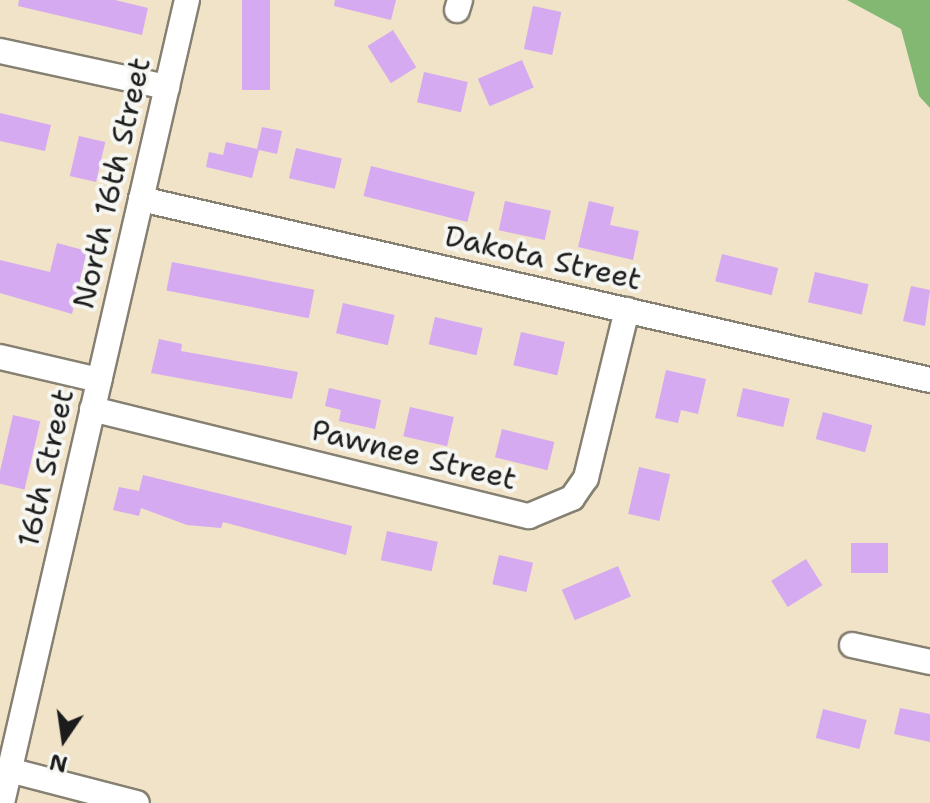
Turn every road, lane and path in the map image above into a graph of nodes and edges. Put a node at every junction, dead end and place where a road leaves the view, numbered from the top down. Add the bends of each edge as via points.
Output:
1 (187, 0) edge
2 (0, 51) edge
3 (167, 87) junction
4 (141, 199) junction
5 (627, 310) junction
6 (0, 357) edge
7 (99, 380) junction
8 (930, 380) edge
9 (92, 409) junction
10 (852, 645) dead end
11 (930, 662) edge
12 (9, 770) junction
13 (2, 803) edge
14 (137, 803) edge

1 - 3 street, North 16th Street
2 - 3 street
3 - 4 street, North 16th Street
4 - 5 street, Dakota Street
4 - 7 street, North 16th Street
5 - 8 street, Dakota Street
5 - 9 street, Pawnee Street via 586,478 572,498 529,516
6 - 7 street
7 - 9 street, 16th Street
9 - 12 street, 16th Street
10 - 11 street
12 - 13 street, 16th Street
12 - 14 street

